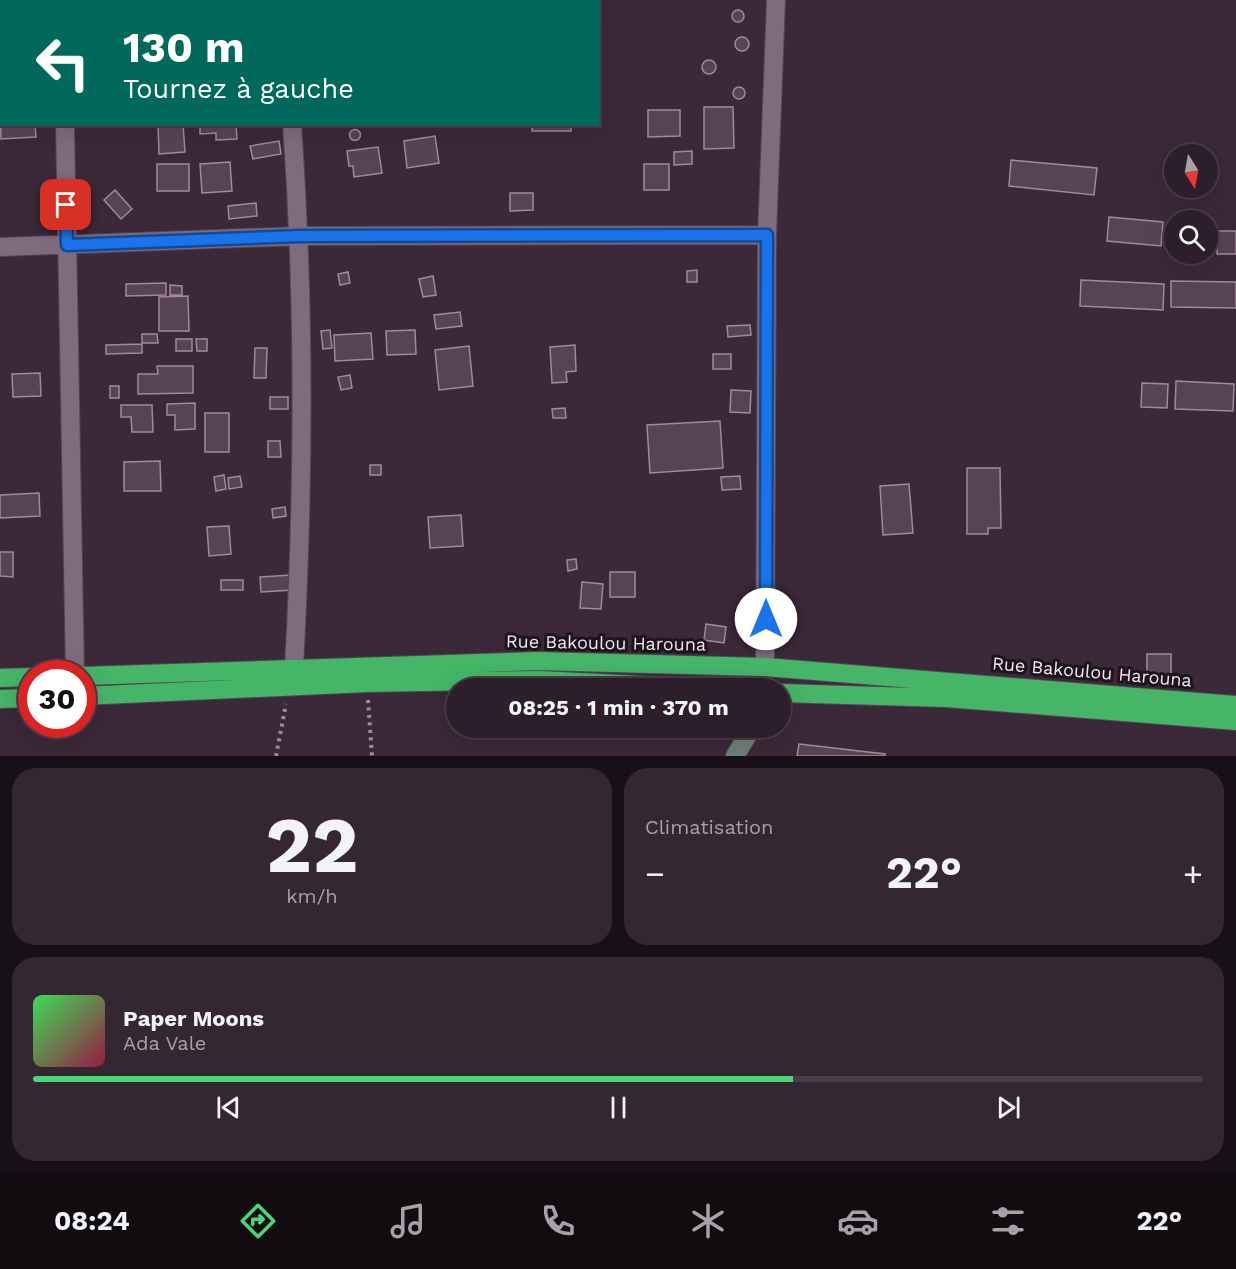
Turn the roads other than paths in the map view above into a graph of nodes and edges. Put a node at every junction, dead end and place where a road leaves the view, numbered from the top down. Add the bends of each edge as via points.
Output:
1 (776, 0) edge
2 (65, 126) edge
3 (292, 126) edge
4 (767, 235) junction
5 (300, 236) junction
6 (67, 245) junction
7 (0, 247) edge
8 (75, 660) edge
9 (294, 667) junction
10 (765, 667) junction
11 (96, 675) edge
12 (18, 677) edge
13 (0, 678) edge
14 (446, 682) edge
15 (791, 693) edge
16 (96, 695) edge
17 (18, 698) edge
18 (0, 699) edge
19 (1236, 705) edge
20 (1236, 721) edge
21 (746, 738) edge
22 (735, 756) edge

1 - 4 street
2 - 6 street
3 - 5 street
4 - 5 street
4 - 10 street
5 - 6 street
5 - 9 street via 302,524
6 - 7 street
6 - 8 street
9 - 10 highway, Rue Bakoulou Harouna via 538,661
9 - 11 highway, Rue Bakoulou Harouna
10 - 19 highway, Rue Bakoulou Harouna
12 - 13 highway
14 - 16 highway
15 - 20 highway, Rue Bakoulou Harouna via 946,698
17 - 18 highway
21 - 22 street

